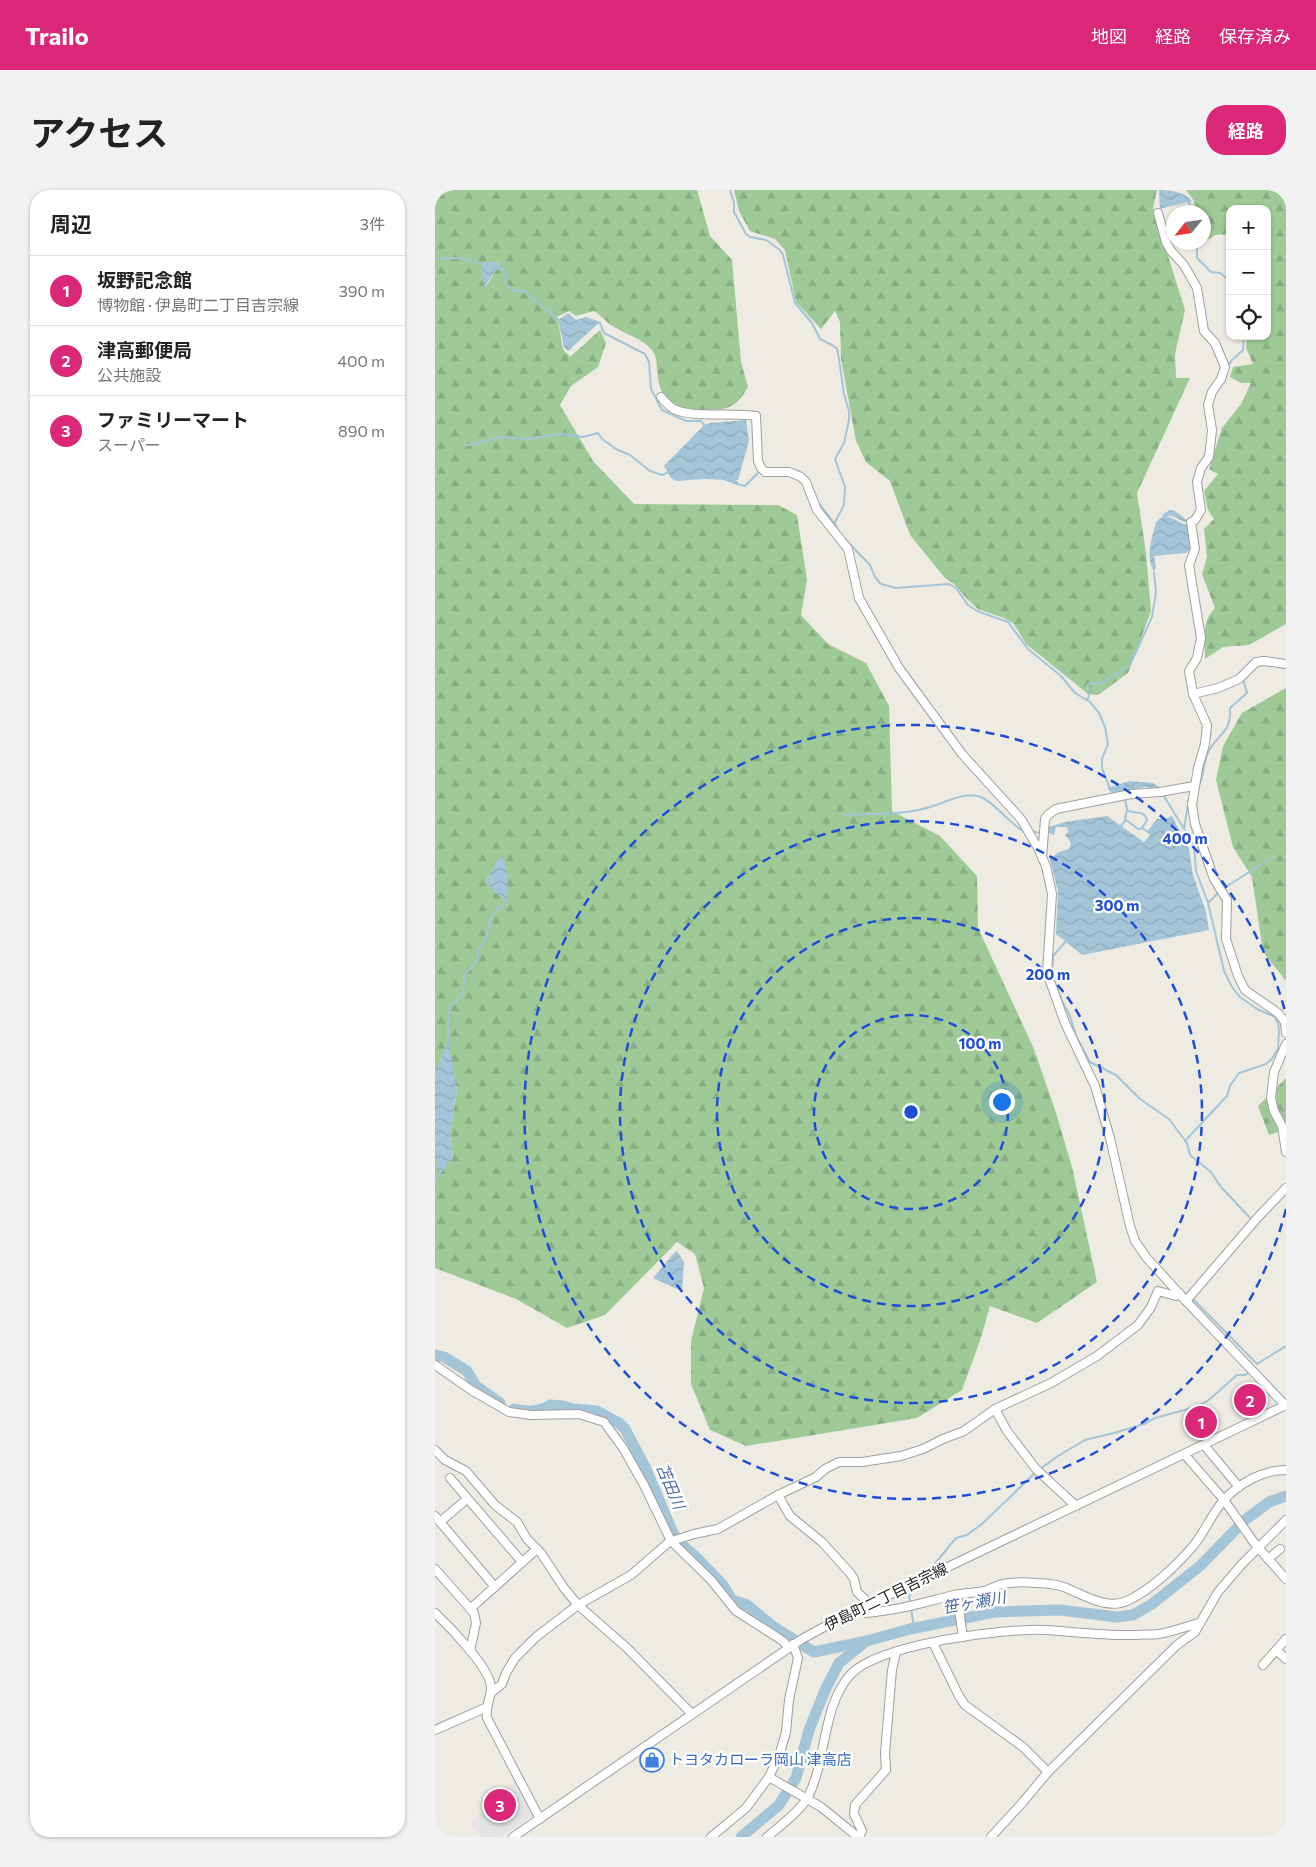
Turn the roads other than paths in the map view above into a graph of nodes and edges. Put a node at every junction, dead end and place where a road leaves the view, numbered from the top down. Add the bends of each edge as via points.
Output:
1 (1158, 213) dead end
2 (661, 397) dead end
3 (1286, 664) edge
4 (1193, 694) junction
5 (1194, 790) junction
6 (1042, 858) junction
7 (1286, 1033) edge
8 (1286, 1044) edge
9 (1286, 1117) edge
10 (1282, 1126) junction
11 (1286, 1152) edge
12 (1286, 1188) edge
13 (1180, 1294) junction
14 (1189, 1297) junction
15 (435, 1365) edge
16 (1286, 1405) edge
17 (995, 1409) junction
18 (1204, 1446) junction
19 (435, 1450) edge
20 (1185, 1455) junction
21 (1286, 1470) edge
22 (450, 1478) dead end
23 (1239, 1488) junction
24 (778, 1495) junction
25 (467, 1499) junction
26 (1224, 1500) junction
27 (1076, 1506) junction
28 (437, 1519) edge
29 (1286, 1520) edge
30 (673, 1541) junction
31 (1256, 1546) junction
32 (537, 1548) junction
33 (1280, 1549) dead end
34 (1268, 1559) junction
35 (522, 1562) junction
36 (435, 1569) edge
37 (1286, 1580) edge
38 (495, 1587) junction
39 (957, 1595) junction
40 (870, 1604) junction
41 (578, 1605) junction
42 (861, 1609) junction
43 (471, 1610) junction
44 (435, 1614) edge
45 (1200, 1623) junction
46 (963, 1635) junction
47 (1286, 1639) edge
48 (933, 1642) junction
49 (790, 1645) junction
50 (1276, 1650) junction
51 (471, 1651) junction
52 (896, 1652) junction
53 (1286, 1659) edge
54 (1263, 1665) dead end
55 (491, 1693) junction
56 (485, 1708) junction
57 (692, 1714) junction
58 (435, 1730) edge
59 (1048, 1772) junction
60 (772, 1778) junction
61 (806, 1798) junction
62 (540, 1818) junction
63 (513, 1837) edge
64 (711, 1837) edge
65 (767, 1837) edge
66 (856, 1837) edge
67 (991, 1837) edge

1 - 4 street via 1166,242 1197,288 1204,331 1215,343 1225,366 1209,405 1212,430 1209,457 1197,482 1201,510 1191,522 1195,550 1189,565 1201,638 1197,658 1189,671
2 - 6 street via 677,411 756,416 758,461 762,470 789,472 806,482 817,510 848,549 859,598 899,668 962,754 1021,819
3 - 4 street via 1256,662 1239,679
4 - 5 street via 1207,725
5 - 6 street via 1124,795 1052,811 1045,819
5 - 7 street via 1195,824 1214,879 1227,900 1226,939 1238,976 1245,990 1285,1022
6 - 13 street via 1052,900 1046,966 1049,981 1095,1086 1133,1234 1146,1257
8 - 10 street via 1274,1072 1271,1098
9 - 10 street
10 - 11 street
12 - 14 street
13 - 14 street
13 - 17 street via 1176,1296 1158,1291 1139,1324 1097,1356 1051,1383
14 - 16 street
15 - 30 street via 509,1412 525,1415 579,1414 604,1422 627,1456
16 - 18 street, 伊島町二丁目吉宗線
17 - 24 street via 964,1431 923,1449 901,1456 839,1462
17 - 27 street via 1007,1431 1038,1470
18 - 20 street, 伊島町二丁目吉宗線
18 - 23 street
19 - 32 street via 445,1460 466,1471 495,1505 517,1522
20 - 26 street
20 - 27 street, 伊島町二丁目吉宗線
21 - 23 street via 1258,1475
22 - 25 street
23 - 26 street
24 - 30 street via 718,1529
24 - 40 street via 790,1516 822,1542 850,1573 855,1579 857,1592
25 - 28 street
25 - 35 street
26 - 31 street
26 - 39 street via 1195,1544 1180,1560 1125,1602 1103,1602 1056,1585 1035,1582 1001,1584
27 - 40 street, 伊島町二丁目吉宗線
28 - 38 street
29 - 31 street
30 - 41 street via 623,1581
30 - 49 street via 736,1611
31 - 34 street
31 - 45 street via 1218,1592
32 - 35 street
32 - 41 street
33 - 34 street
34 - 37 street
35 - 38 street
36 - 43 street
38 - 43 street
39 - 42 street via 885,1612 865,1613
39 - 46 street
40 - 42 street, 伊島町二丁目吉宗線
41 - 55 street via 536,1637 515,1658 502,1684
41 - 57 street via 627,1648
42 - 49 street, 伊島町二丁目吉宗線
43 - 51 street via 476,1623
44 - 51 street
45 - 46 street via 1159,1634 1110,1636 1020,1630
45 - 59 street via 1195,1632 1177,1645
46 - 48 street
47 - 50 street
48 - 52 street
48 - 59 street via 965,1705 1023,1747
49 - 57 street, 伊島町二丁目吉宗線
49 - 60 street via 798,1658 786,1732
50 - 53 street
50 - 54 street
51 - 55 street via 488,1678
52 - 61 street via 862,1665 842,1685 814,1782
52 - 66 street via 886,1770 855,1805 854,1814 862,1831
55 - 56 street
56 - 58 street
56 - 62 street via 487,1718
57 - 62 street, 伊島町二丁目吉宗線
59 - 67 street
60 - 61 street
60 - 64 street via 747,1808
61 - 65 street
61 - 66 street
62 - 63 street, 伊島町二丁目吉宗線

